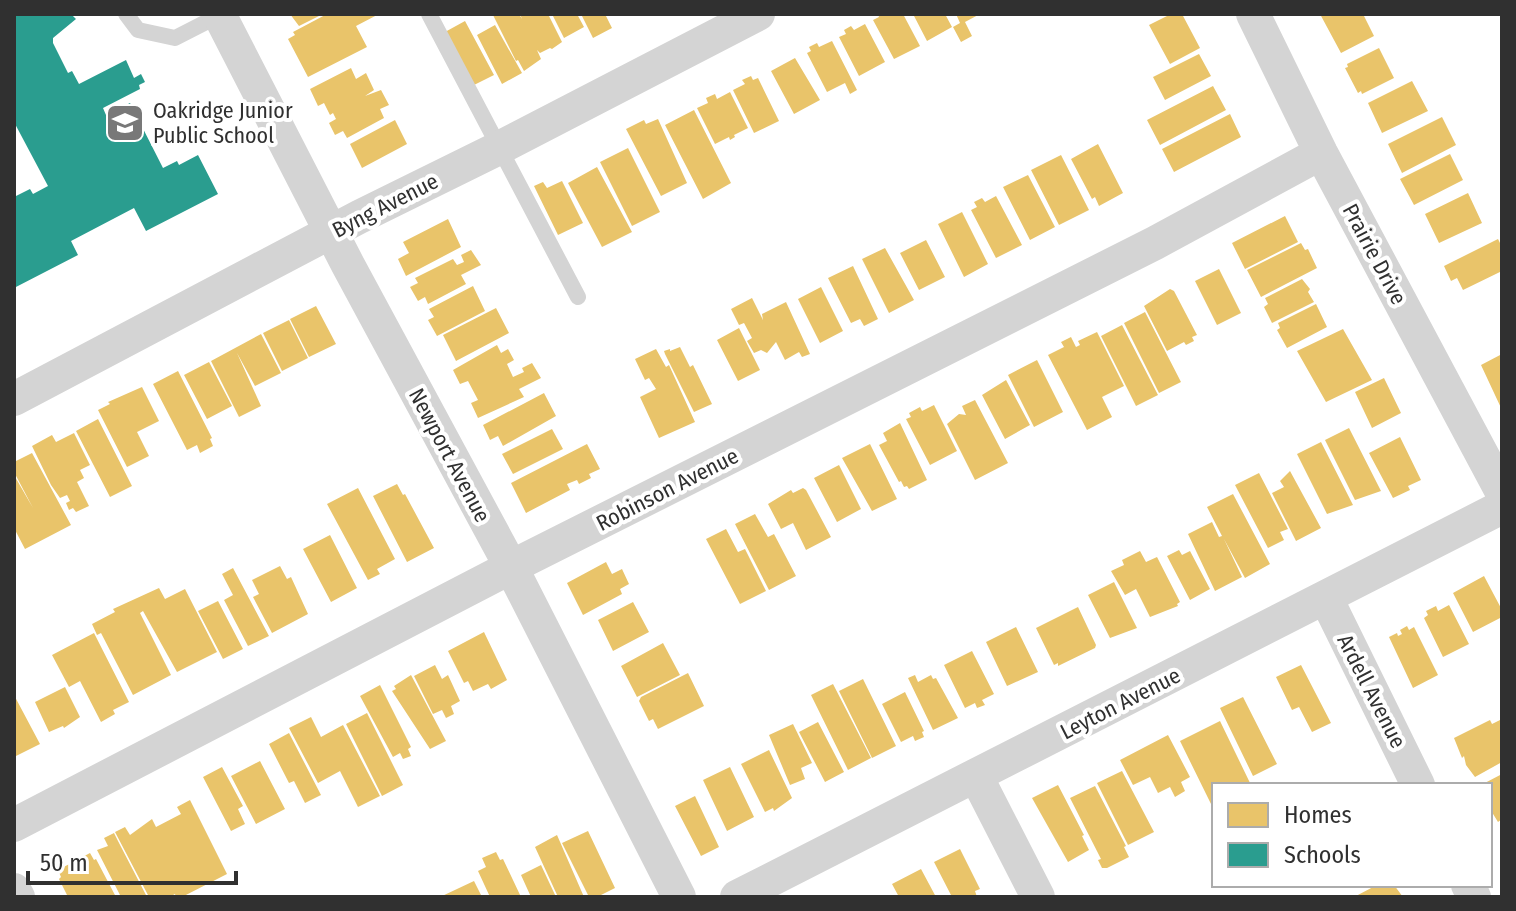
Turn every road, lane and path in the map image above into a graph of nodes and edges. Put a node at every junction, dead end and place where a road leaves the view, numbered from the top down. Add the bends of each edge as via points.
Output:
1 (126, 14) edge
2 (219, 14) edge
3 (429, 14) edge
4 (758, 14) edge
5 (1253, 14) edge
6 (501, 147) junction
7 (1321, 153) junction
8 (332, 232) junction
9 (578, 297) dead end
10 (14, 399) edge
11 (1502, 492) edge
12 (1502, 507) edge
13 (511, 567) junction
14 (1326, 598) junction
15 (976, 776) junction
16 (1417, 783) edge
17 (14, 825) edge
18 (14, 890) edge
19 (18, 897) edge
20 (679, 897) edge
21 (737, 897) edge
22 (1038, 897) edge

1 - 2 lane via 138,30 175,38
2 - 8 street, Newport Avenue
3 - 6 lane
4 - 6 street, Byng Avenue
5 - 7 street, Prairie Drive
6 - 8 street, Byng Avenue
6 - 9 lane
7 - 11 street, Prairie Drive
7 - 13 street, Robinson Avenue via 1141,250
8 - 10 street, Byng Avenue
8 - 13 street, Newport Avenue
12 - 14 street, Leyton Avenue
13 - 17 street, Robinson Avenue
13 - 20 street, Newport Avenue
14 - 15 street, Leyton Avenue
14 - 16 street, Ardell Avenue
15 - 21 street, Leyton Avenue
15 - 22 street
18 - 19 street

